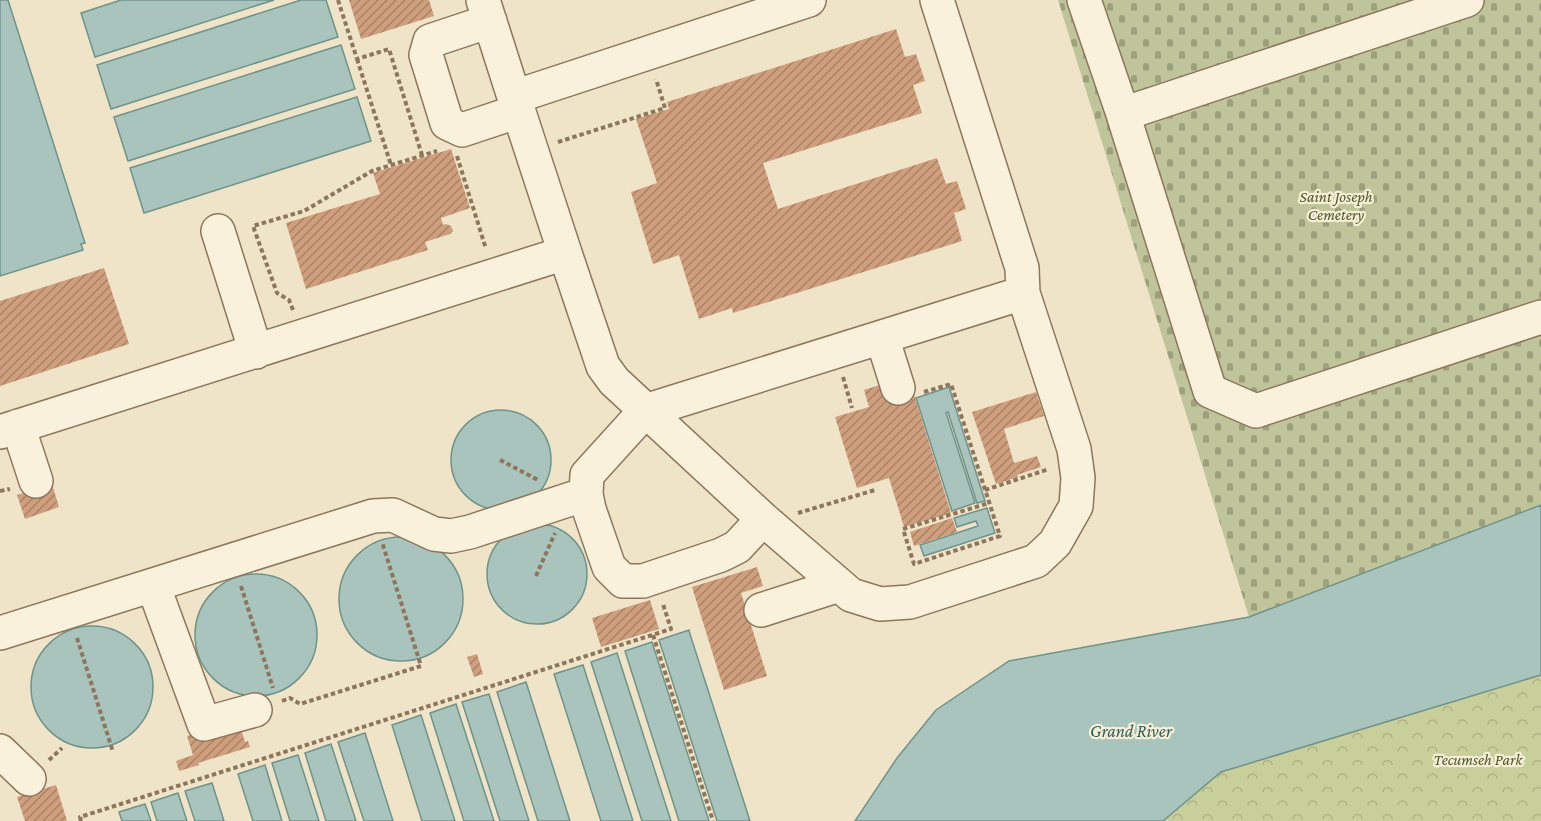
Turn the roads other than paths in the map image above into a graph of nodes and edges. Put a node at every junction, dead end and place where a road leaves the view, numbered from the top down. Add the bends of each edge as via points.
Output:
1 (809, 0) edge
2 (937, 0) edge
3 (1084, 0) edge
4 (1467, 0) edge
5 (487, 10) edge
6 (517, 104) junction
7 (1123, 114) junction
8 (218, 231) dead end
9 (565, 253) junction
10 (1023, 293) junction
11 (1541, 317) edge
12 (882, 337) junction
13 (256, 352) junction
14 (898, 388) road end
15 (645, 411) junction
16 (9, 429) edge
17 (36, 481) dead end
18 (586, 494) junction
19 (765, 521) junction
20 (153, 585) junction
21 (839, 585) junction
22 (761, 610) dead end
23 (0, 633) edge
24 (267, 706) road end
25 (0, 752) edge
26 (29, 779) dead end

1 - 6 lane via 648,53
2 - 10 lane via 1022,268
3 - 7 lane
4 - 7 lane
5 - 6 lane
5 - 6 lane via 430,40 426,55 447,123 462,130
6 - 9 lane
7 - 11 lane via 1210,391 1256,411
8 - 13 lane
9 - 13 lane
9 - 15 lane via 603,366
10 - 12 lane
10 - 21 lane via 1076,460 1076,506 1056,543 1036,561 910,602 880,604 851,595
12 - 14 lane
12 - 15 lane
13 - 16 lane
15 - 18 lane via 587,475
15 - 19 lane
16 - 17 lane
18 - 19 lane via 609,567 623,581 643,581 721,555 738,547
18 - 20 lane via 451,536 434,534 393,515 373,516
19 - 21 lane
20 - 23 lane
20 - 24 lane via 204,724
21 - 22 lane
25 - 26 lane

